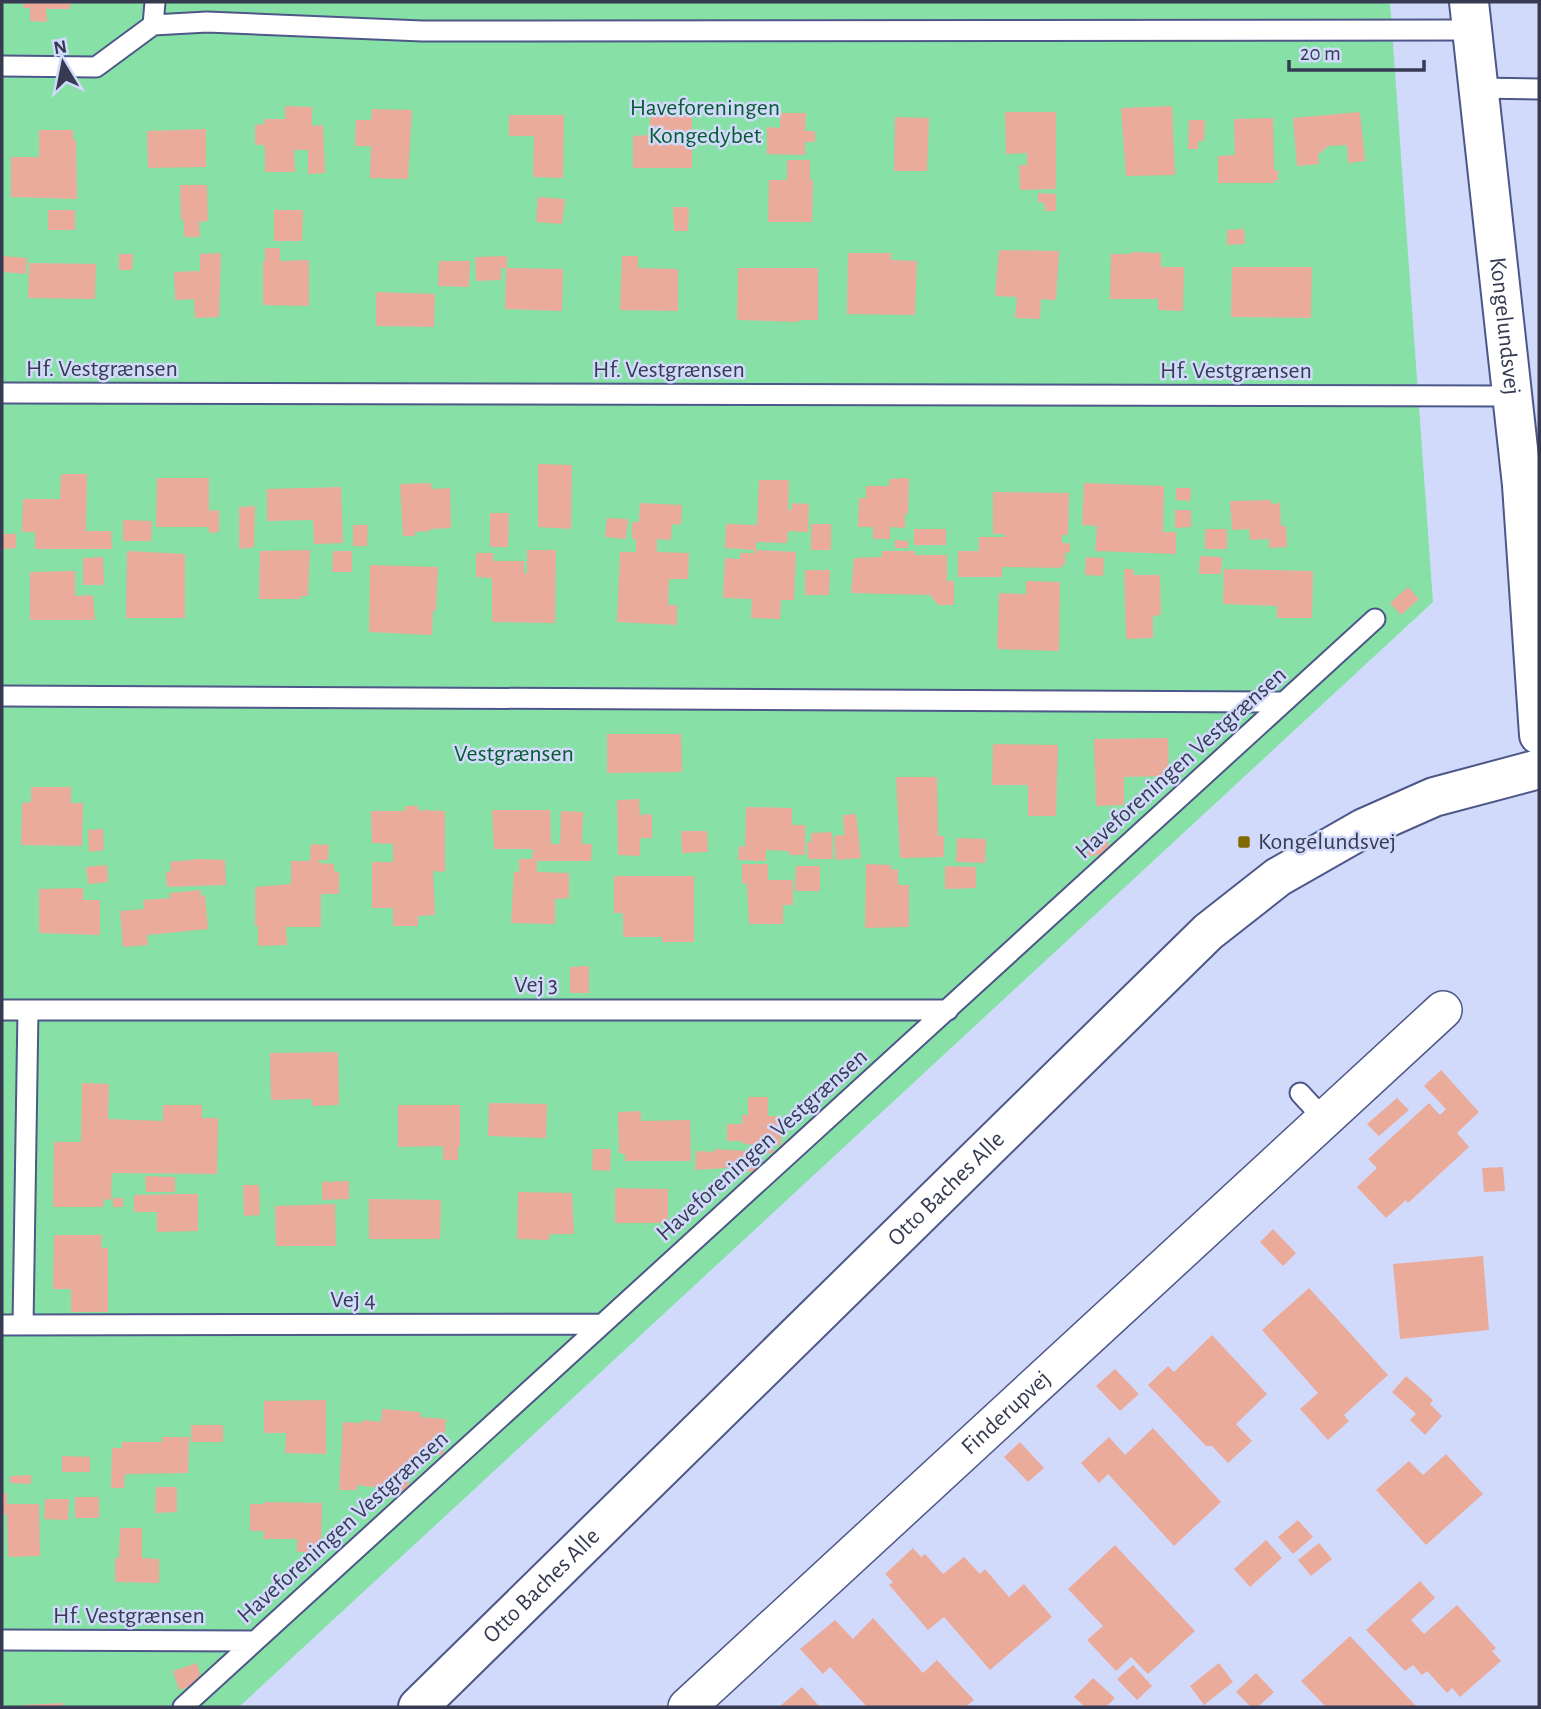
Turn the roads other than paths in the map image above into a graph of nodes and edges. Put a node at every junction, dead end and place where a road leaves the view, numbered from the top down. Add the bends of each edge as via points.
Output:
1 (155, 2) edge
2 (1470, 16) edge
3 (153, 26) junction
4 (2, 66) edge
5 (1477, 88) junction
6 (1539, 89) edge
7 (2, 393) edge
8 (1510, 397) junction
9 (1375, 620) dead end
10 (2, 696) edge
11 (1284, 702) junction
12 (1539, 735) edge
13 (1539, 769) edge
14 (2, 1010) edge
15 (28, 1010) junction
16 (947, 1010) junction
17 (1443, 1010) dead end
18 (1300, 1093) dead end
19 (1324, 1119) junction
20 (602, 1324) junction
21 (2, 1325) edge
22 (23, 1325) junction
23 (2, 1640) edge
24 (256, 1641) junction
25 (183, 1707) edge
26 (418, 1707) edge
27 (688, 1707) edge

1 - 3 lane
2 - 3 lane via 1393,30 463,32 207,22
2 - 5 street, Kongelundsvej
3 - 4 lane via 96,67
5 - 6 lane
5 - 8 street, Kongelundsvej
7 - 8 lane, Hf. Vestgrænsen
8 - 12 street, Kongelundsvej via 1522,485
9 - 11 lane, Haveforeningen Vestgrænsen
10 - 11 lane
11 - 16 lane, Haveforeningen Vestgrænsen
13 - 26 street, Otto Baches Alle via 1434,797 1364,828 1278,877 1208,932
14 - 15 lane
15 - 16 lane, Vej 3
15 - 22 lane
16 - 20 lane, Haveforeningen Vestgrænsen
17 - 19 street, Finderupvej
18 - 19 lane
19 - 27 street, Finderupvej
20 - 22 lane, Vej 4
20 - 24 lane, Haveforeningen Vestgrænsen
21 - 22 lane
23 - 24 lane, Hf. Vestgrænsen
24 - 25 lane, Haveforeningen Vestgrænsen

